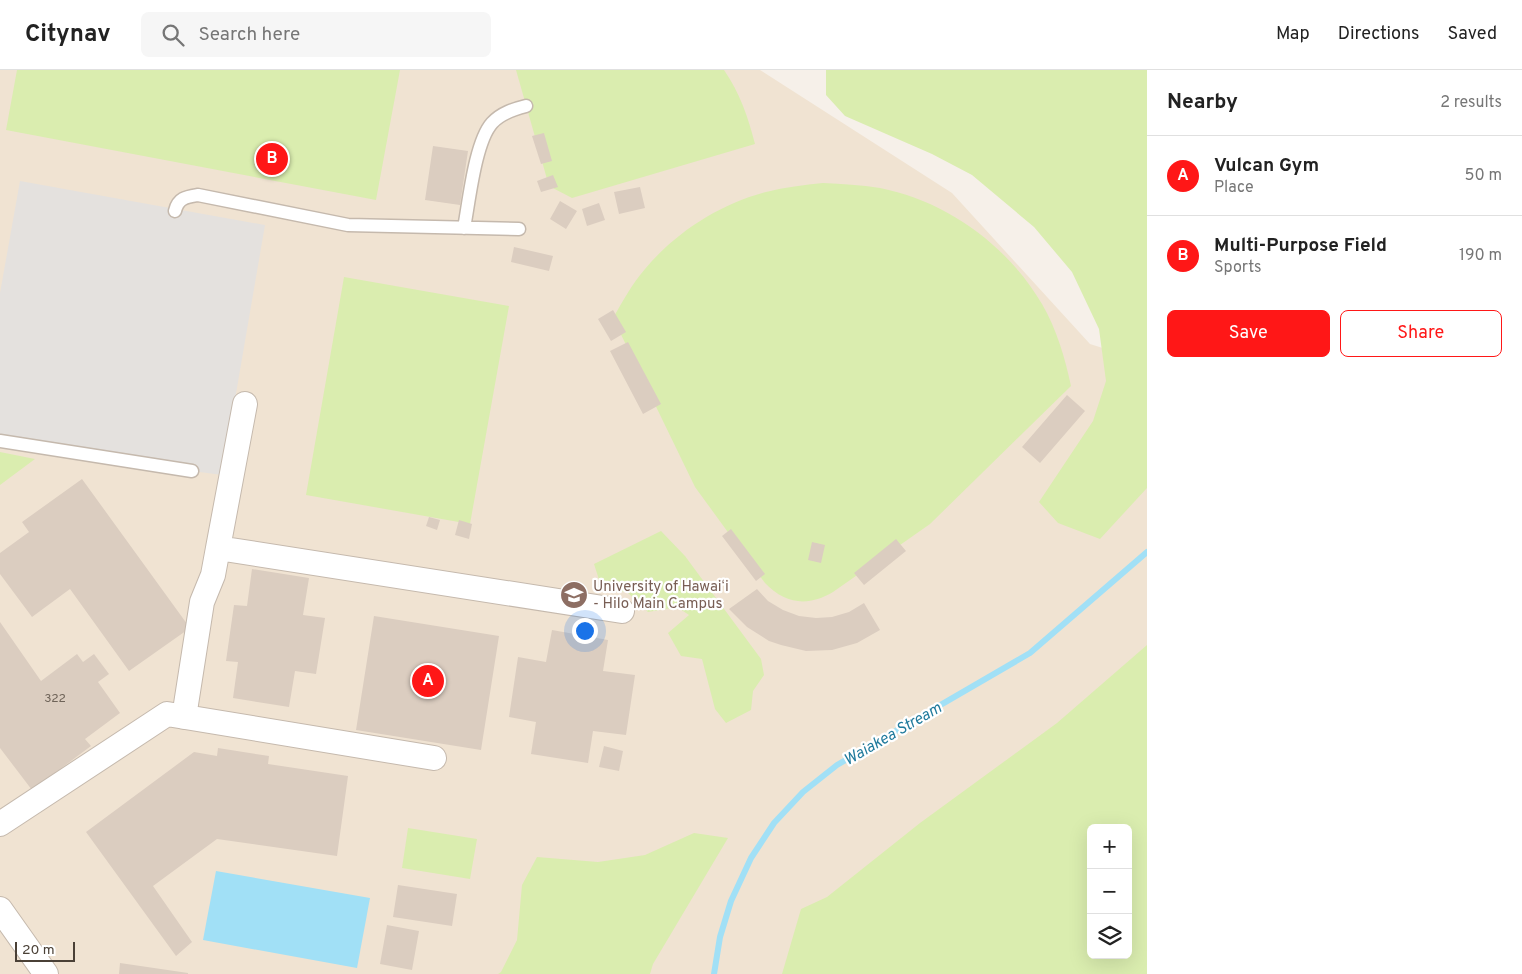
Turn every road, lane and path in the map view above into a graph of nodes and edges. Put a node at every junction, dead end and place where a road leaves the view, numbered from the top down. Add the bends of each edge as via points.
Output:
1 (526, 106) dead end
2 (175, 211) dead end
3 (464, 228) junction
4 (519, 229) dead end
5 (245, 404) dead end
6 (0, 441) edge
7 (192, 471) dead end
8 (218, 548) junction
9 (622, 611) dead end
10 (184, 717) junction
11 (434, 758) dead end
12 (0, 824) edge
13 (0, 910) edge
14 (46, 974) edge

1 - 3 lane via 514,108 501,116 484,135
2 - 3 lane via 176,204 184,197 198,195 348,225
3 - 4 lane
5 - 8 street
6 - 7 lane
8 - 9 street
8 - 10 street via 213,575 202,602
10 - 11 street
10 - 12 street via 167,714
13 - 14 street

